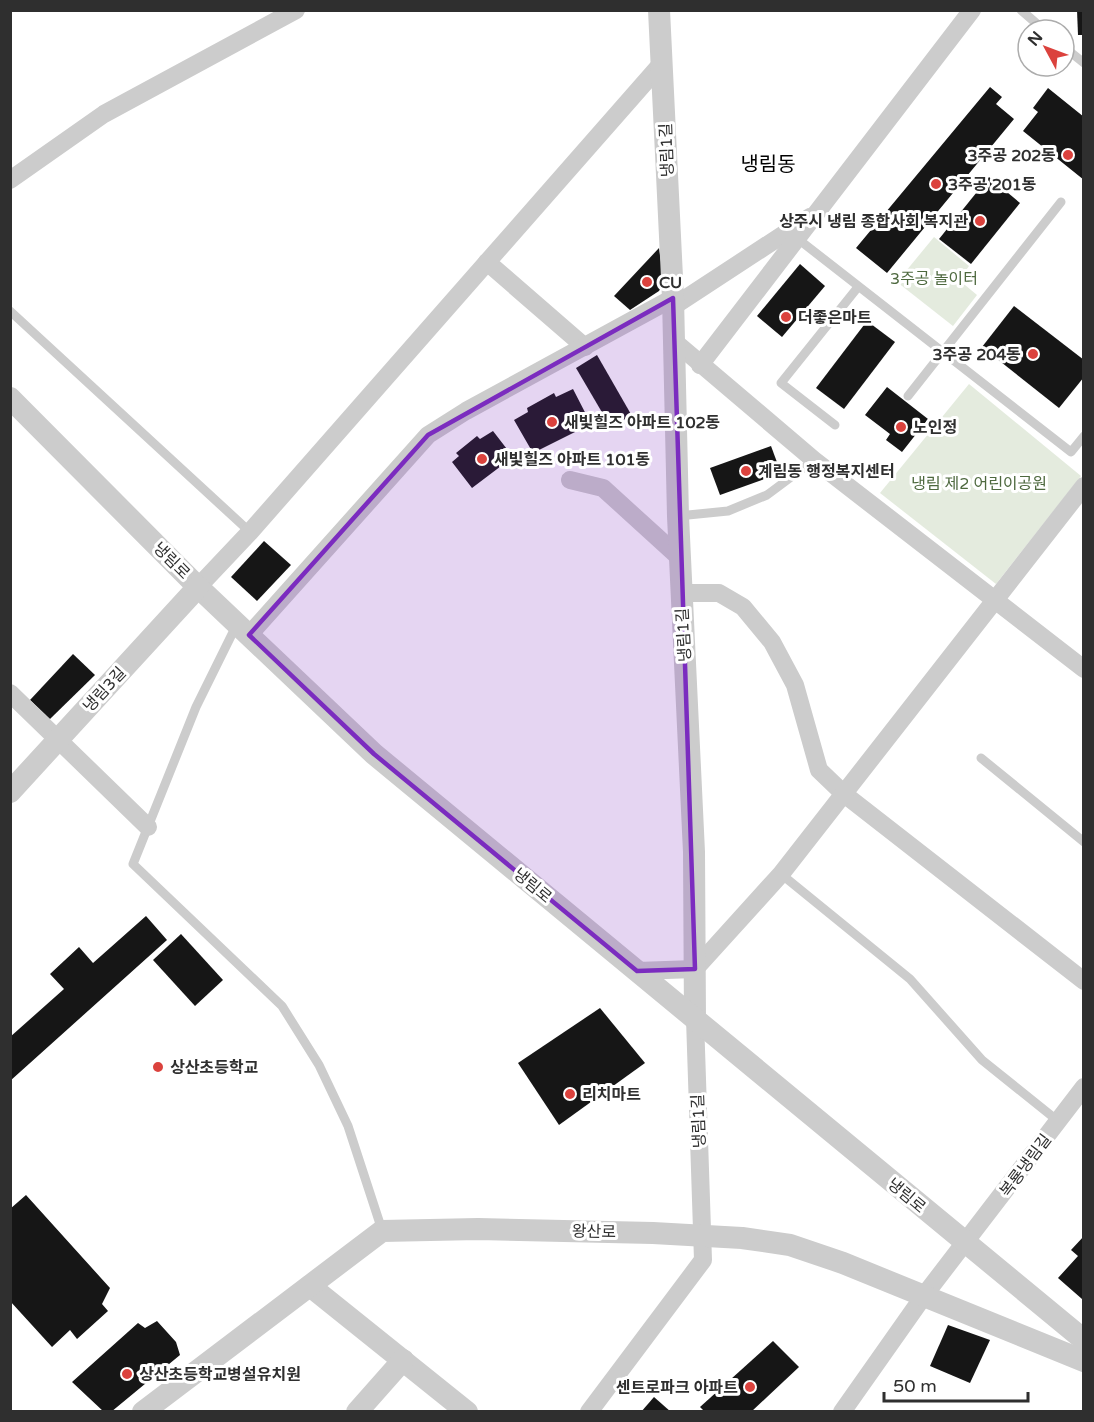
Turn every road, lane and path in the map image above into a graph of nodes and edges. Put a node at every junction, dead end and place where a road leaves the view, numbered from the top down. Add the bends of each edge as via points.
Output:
1 (296, 10) edge
2 (659, 10) edge
3 (972, 10) edge
4 (662, 63) junction
5 (10, 180) edge
6 (1061, 202) dead end
7 (819, 211) junction
8 (798, 239) junction
9 (488, 262) junction
10 (858, 287) junction
11 (673, 302) junction
12 (10, 311) edge
13 (675, 342) junction
14 (585, 346) junction
15 (941, 353) junction
16 (700, 365) junction
17 (909, 396) dead end
18 (10, 398) edge
19 (835, 425) dead end
20 (1083, 436) edge
21 (814, 460) junction
22 (570, 480) dead end
23 (1083, 486) edge
24 (678, 516) junction
25 (250, 532) junction
26 (680, 558) junction
27 (198, 586) junction
28 (681, 593) junction
29 (994, 600) junction
30 (243, 630) junction
31 (1083, 669) edge
32 (10, 693) edge
33 (58, 739) junction
34 (981, 758) dead end
35 (10, 792) edge
36 (844, 794) junction
37 (148, 827) junction
38 (1083, 842) edge
39 (781, 874) junction
40 (695, 969) junction
41 (637, 971) junction
42 (1083, 981) edge
43 (695, 1019) junction
44 (1083, 1087) edge
45 (1058, 1121) junction
46 (382, 1231) junction
47 (701, 1236) junction
48 (967, 1244) junction
49 (310, 1286) junction
50 (923, 1297) junction
51 (1083, 1354) edge
52 (403, 1360) junction
53 (142, 1412) edge
54 (357, 1412) edge
55 (467, 1412) edge
56 (589, 1412) edge
57 (842, 1412) edge

1 - 5 street via 104,114
2 - 4 street, 냉림1길
3 - 7 street
4 - 9 street
4 - 11 street, 냉림1길
6 - 15 lane
7 - 8 street
7 - 11 street
8 - 10 lane
8 - 16 street
9 - 14 street
9 - 25 street
10 - 15 lane
10 - 19 lane via 781,383
11 - 13 street, 냉림1길
11 - 14 street
12 - 25 lane
13 - 16 street
13 - 24 street, 냉림1길
14 - 30 street via 428,435
15 - 17 lane
15 - 20 lane via 1071,452
16 - 21 street
18 - 27 street, 냉림로
21 - 24 lane via 767,495 738,507
21 - 29 street
22 - 26 street via 603,488
23 - 29 street
24 - 26 street, 냉림1길
25 - 27 street
26 - 28 street, 냉림1길
27 - 30 street, 냉림로
27 - 33 street, 냉림3길
28 - 36 street via 719,593 743,607 772,642 795,685 819,770
28 - 40 street, 냉림1길 via 694,852
29 - 31 street
29 - 36 street
30 - 37 lane via 196,707
30 - 41 street, 냉림로 via 374,754
32 - 33 street
33 - 35 street, 냉림3길
33 - 37 street
34 - 38 lane
36 - 39 street
36 - 42 street
37 - 46 lane via 133,864 282,1006 319,1065 348,1126
39 - 40 street
39 - 45 lane via 910,979 982,1060
40 - 41 street
40 - 43 street, 냉림1길
41 - 43 street, 냉림로
43 - 47 street, 냉림1길
43 - 48 street, 냉림로
44 - 45 street, 복룡냉림길
45 - 48 street, 복룡냉림길
46 - 47 street, 왕산로 via 489,1229
46 - 49 street
47 - 50 street, 왕산로 via 789,1245
47 - 56 street, 냉림1길 via 703,1260
48 - 50 street, 복룡냉림길
48 - 51 street, 냉림로 via 1044,1308
49 - 52 street
49 - 53 street
50 - 51 street, 왕산로
50 - 57 street, 복룡냉림길
52 - 54 street
52 - 55 street

